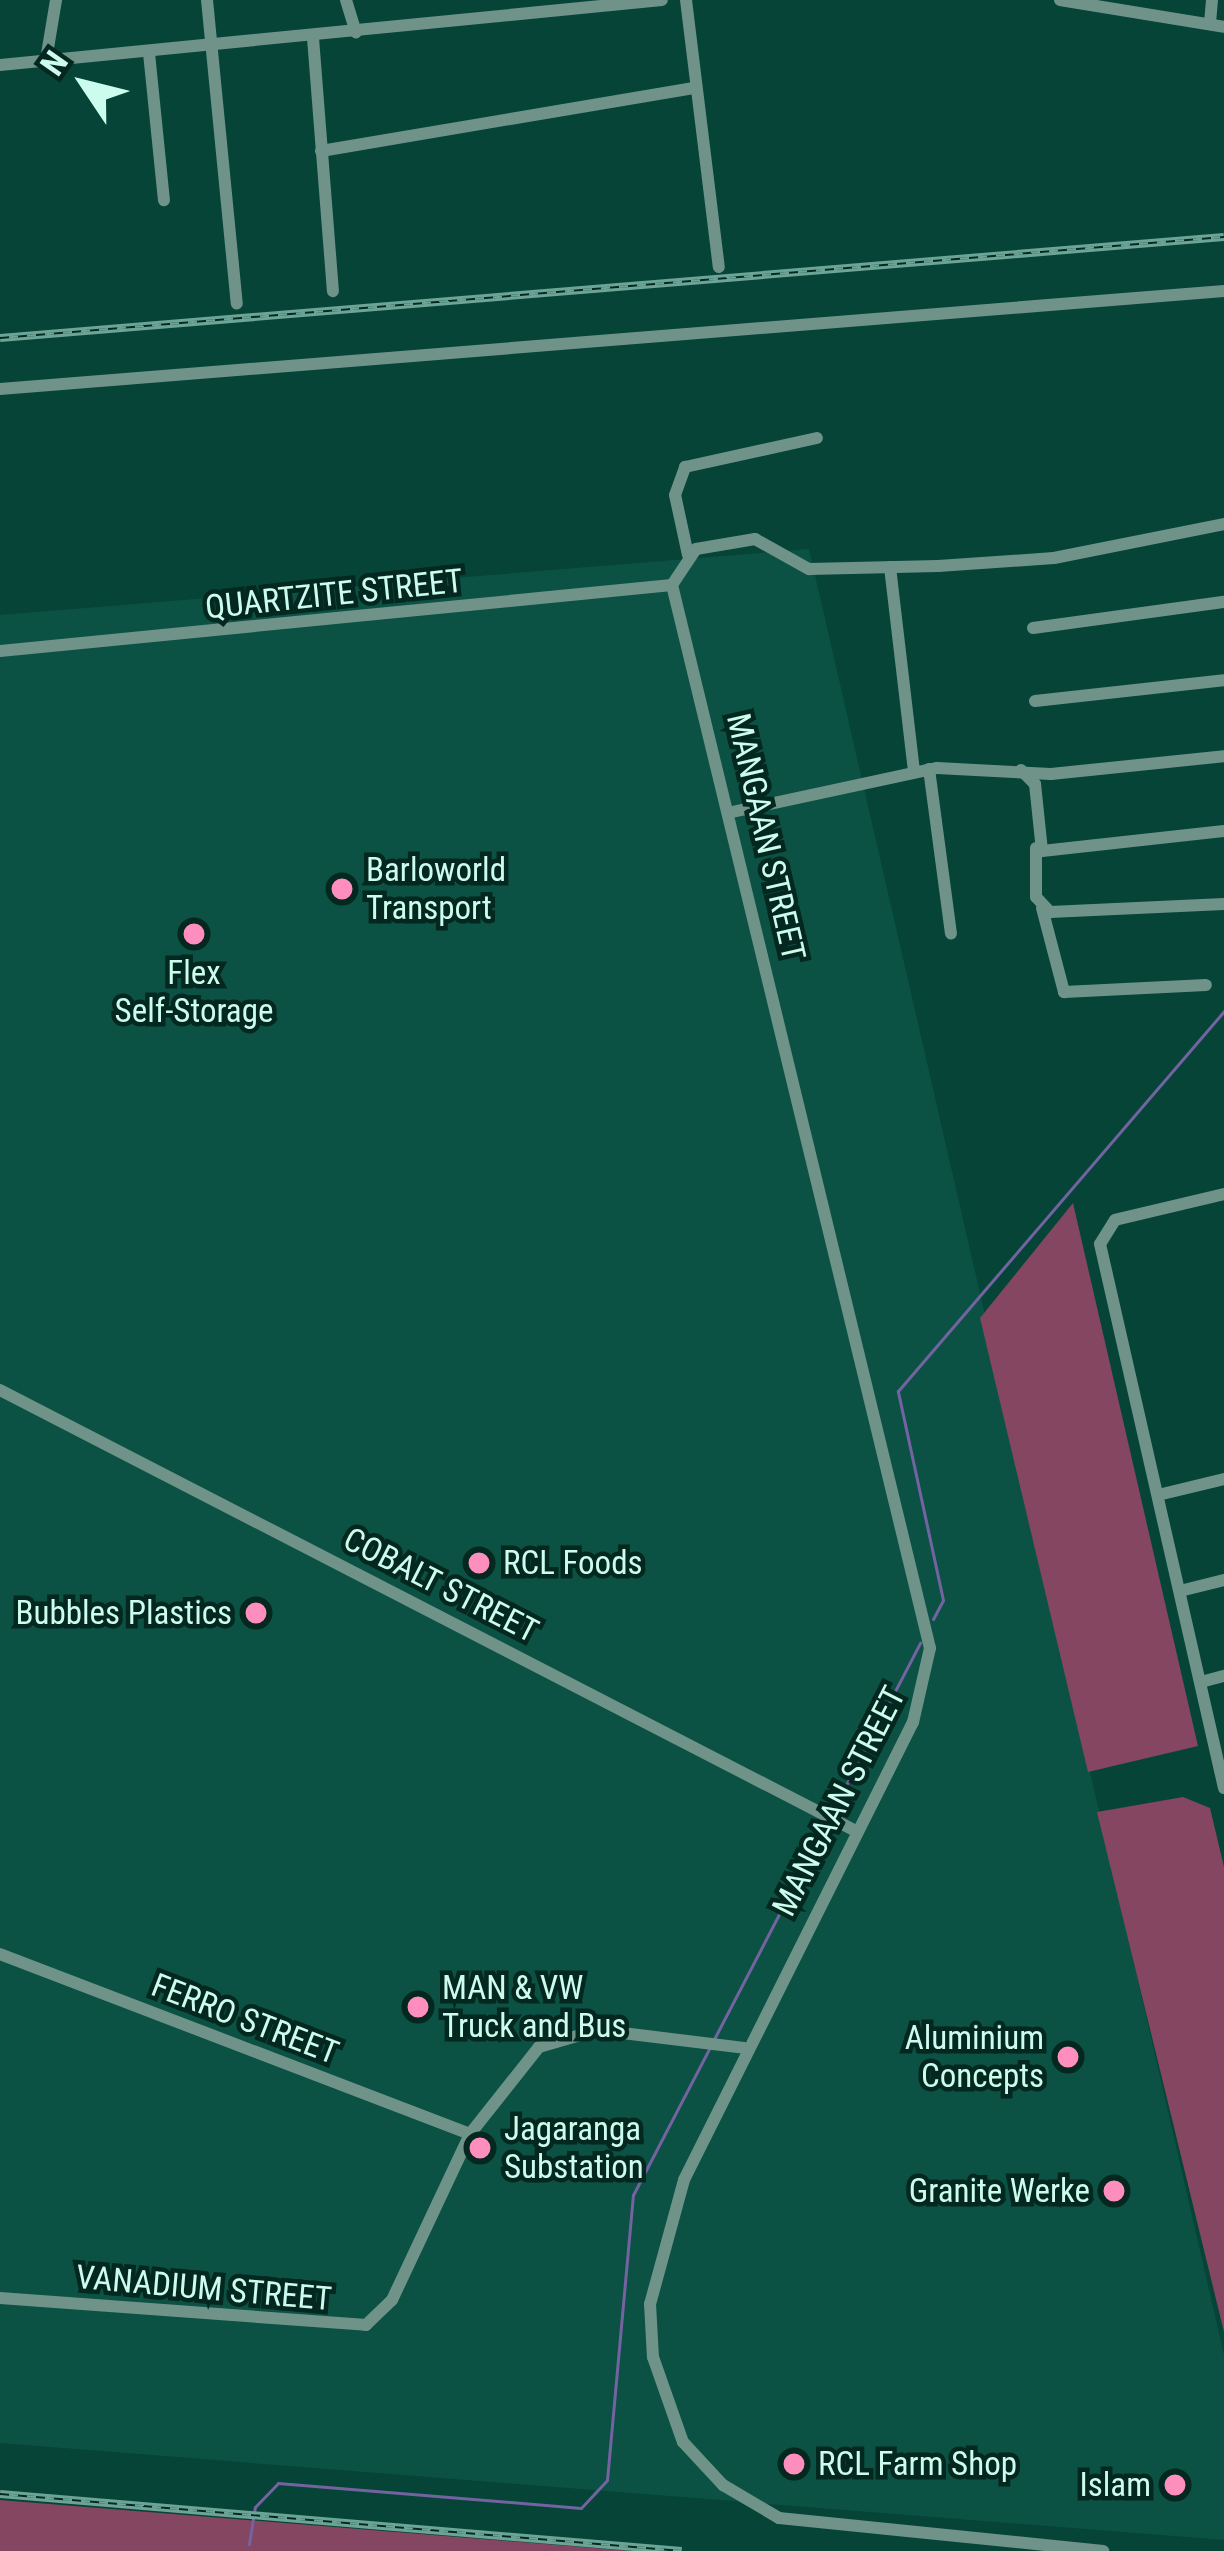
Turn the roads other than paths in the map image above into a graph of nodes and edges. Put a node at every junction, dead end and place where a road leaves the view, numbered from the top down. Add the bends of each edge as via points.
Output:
1 (56, 0) edge
2 (207, 0) edge
3 (346, 0) edge
4 (662, 0) edge
5 (686, 0) edge
6 (1060, 0) edge
7 (1212, 0) edge
8 (604, 2) edge
9 (1217, 25) edge
10 (356, 33) junction
11 (314, 38) junction
12 (213, 47) junction
13 (149, 52) junction
14 (46, 60) junction
15 (0, 65) edge
16 (694, 88) junction
17 (321, 151) junction
18 (164, 200) dead end
19 (719, 267) dead end
20 (333, 291) dead end
21 (1224, 291) edge
22 (236, 304) dead end
23 (0, 388) edge
24 (817, 438) dead end
25 (1224, 524) edge
26 (688, 555) junction
27 (890, 567) junction
28 (672, 585) junction
29 (1224, 602) edge
30 (1033, 628) dead end
31 (0, 651) edge
32 (1224, 680) edge
33 (1035, 701) dead end
34 (1224, 755) edge
35 (921, 770) junction
36 (1021, 770) junction
37 (732, 812) junction
38 (1224, 831) edge
39 (1036, 848) junction
40 (1224, 904) edge
41 (1042, 908) junction
42 (951, 934) dead end
43 (1206, 985) dead end
44 (1224, 1197) edge
45 (0, 1390) edge
46 (1224, 1479) edge
47 (1158, 1495) junction
48 (1224, 1580) edge
49 (1180, 1591) junction
50 (1224, 1676) edge
51 (1201, 1682) junction
52 (1223, 1783) edge
53 (856, 1831) junction
54 (0, 1954) edge
55 (744, 2048) junction
56 (470, 2134) junction
57 (0, 2298) edge
58 (1103, 2551) edge

1 - 14 street
2 - 12 street
3 - 10 street
4 - 8 street
5 - 16 street
6 - 9 street
7 - 9 street
8 - 10 street
10 - 11 street
11 - 12 street
11 - 17 street
12 - 13 street
12 - 22 street
13 - 14 street
13 - 18 street
14 - 15 street
16 - 17 street
16 - 19 street
17 - 20 street
21 - 23 street
24 - 26 street via 685,467 675,495
25 - 27 street via 1054,558
26 - 27 street via 755,539 809,569
26 - 28 street
27 - 35 street
28 - 31 street, QUARTZITE STREET
28 - 37 street, MANGAAN STREET
29 - 30 street
32 - 33 street
34 - 36 street
35 - 36 street
35 - 37 street
35 - 42 street
36 - 39 street via 1035,784
37 - 53 street, MANGAAN STREET via 930,1648 914,1722
38 - 39 street
39 - 41 street
40 - 41 street
41 - 43 street via 1064,992
44 - 47 street via 1102,1232
45 - 53 street, COBALT STREET
46 - 47 street
47 - 49 street
48 - 49 street
49 - 51 street
50 - 51 street
51 - 52 street
53 - 55 street, MANGAAN STREET
54 - 56 street, FERRO STREET
55 - 56 street, VANADIUM STREET via 565,2034 506,2077
55 - 58 street, MANGAAN STREET via 684,2180 650,2304 653,2357 683,2442 751,2505 809,2528
56 - 57 street, VANADIUM STREET via 392,2300 367,2325

